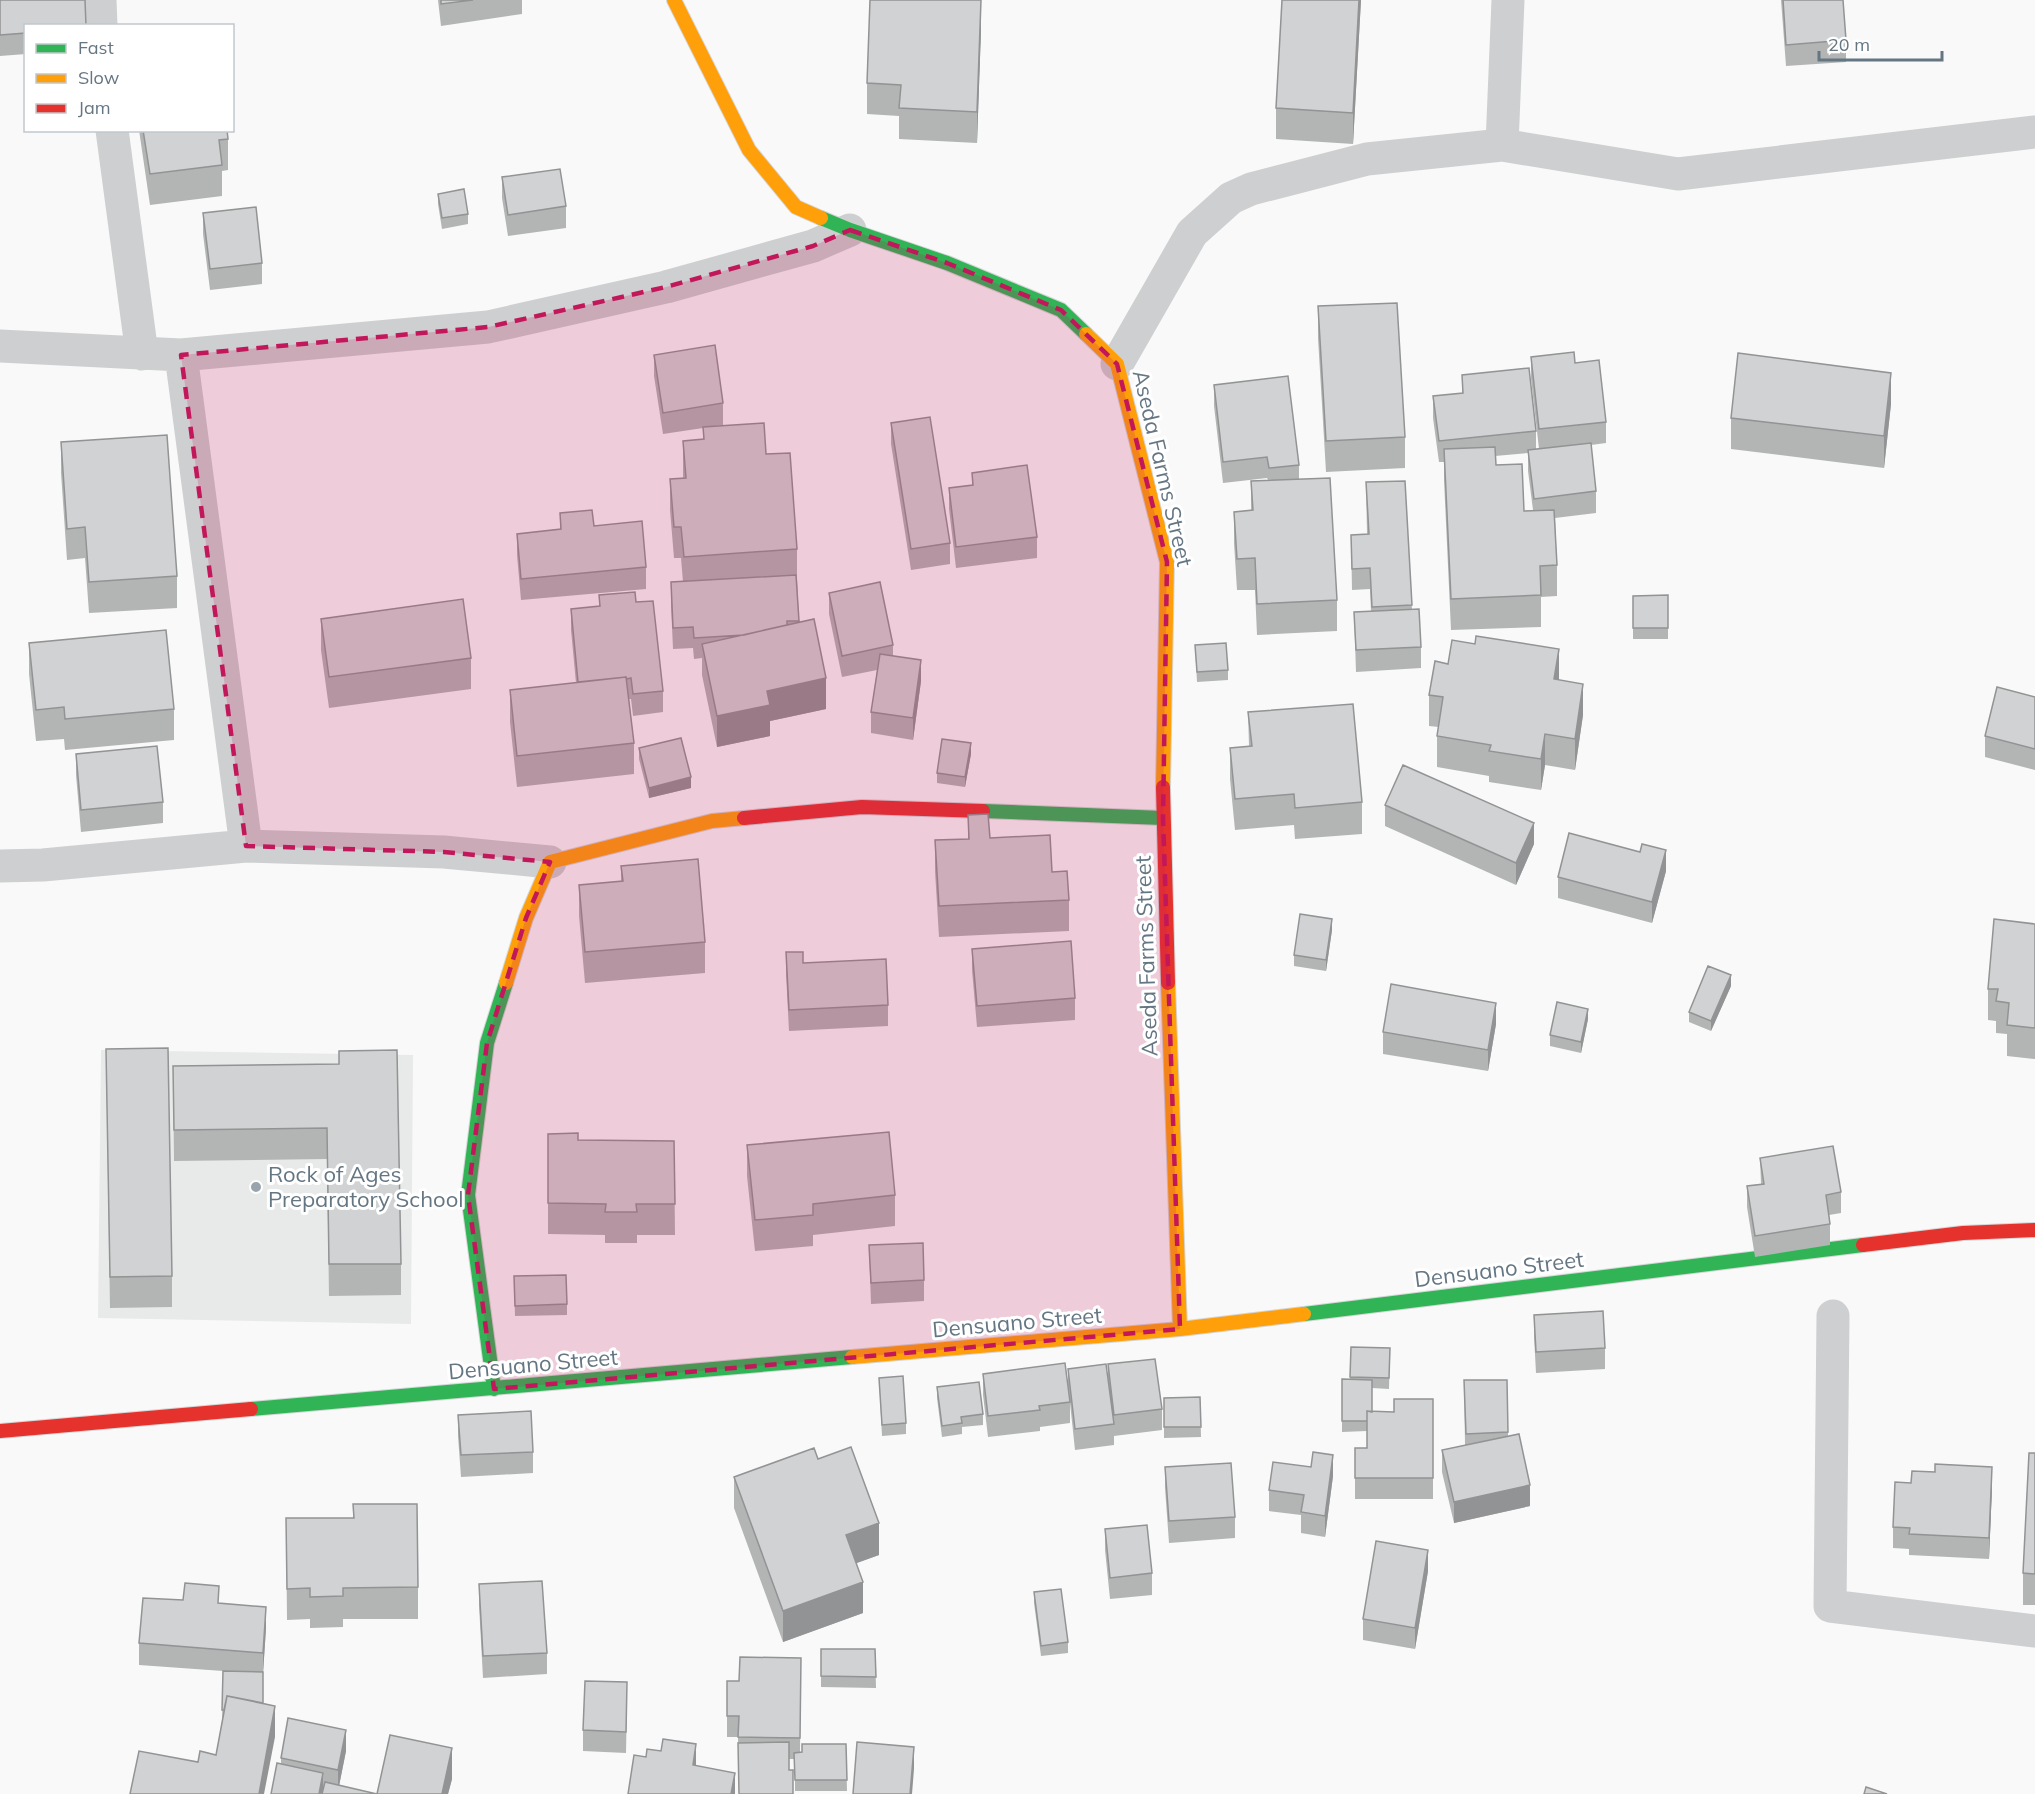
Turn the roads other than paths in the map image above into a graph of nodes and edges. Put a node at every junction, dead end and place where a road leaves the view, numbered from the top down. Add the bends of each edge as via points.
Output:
1 (100, 0) edge
2 (675, 0) edge
3 (1508, 0) edge
4 (101, 24) edge
5 (112, 132) edge
6 (2035, 132) edge
7 (1502, 146) junction
8 (850, 230) junction
9 (0, 346) edge
10 (142, 354) junction
11 (181, 355) junction
12 (1118, 364) junction
13 (1163, 818) junction
14 (246, 846) junction
15 (550, 862) junction
16 (0, 866) edge
17 (2035, 1230) edge
18 (1833, 1316) dead end
19 (1180, 1329) junction
20 (494, 1389) junction
21 (0, 1431) edge
22 (2035, 1631) edge

1 - 4 street
2 - 8 street, Aseda Farms Street via 749,150 796,207
3 - 7 street
5 - 10 street
6 - 7 street via 1678,174
7 - 12 street via 1367,159 1251,189 1231,198 1192,233
8 - 11 street via 813,246 666,287 488,327
8 - 12 street, Aseda Farms Street via 947,263 1061,310
9 - 10 street
10 - 11 street
11 - 14 street
12 - 13 street, Aseda Farms Street via 1167,562
13 - 15 street via 862,807 712,821
13 - 19 street, Aseda Farms Street
14 - 15 street via 444,852
14 - 16 street
15 - 20 street via 526,918 487,1043 468,1195
17 - 19 street, Densuano Street via 1963,1233
18 - 22 street via 1830,1606
19 - 20 street, Densuano Street
20 - 21 street, Densuano Street

